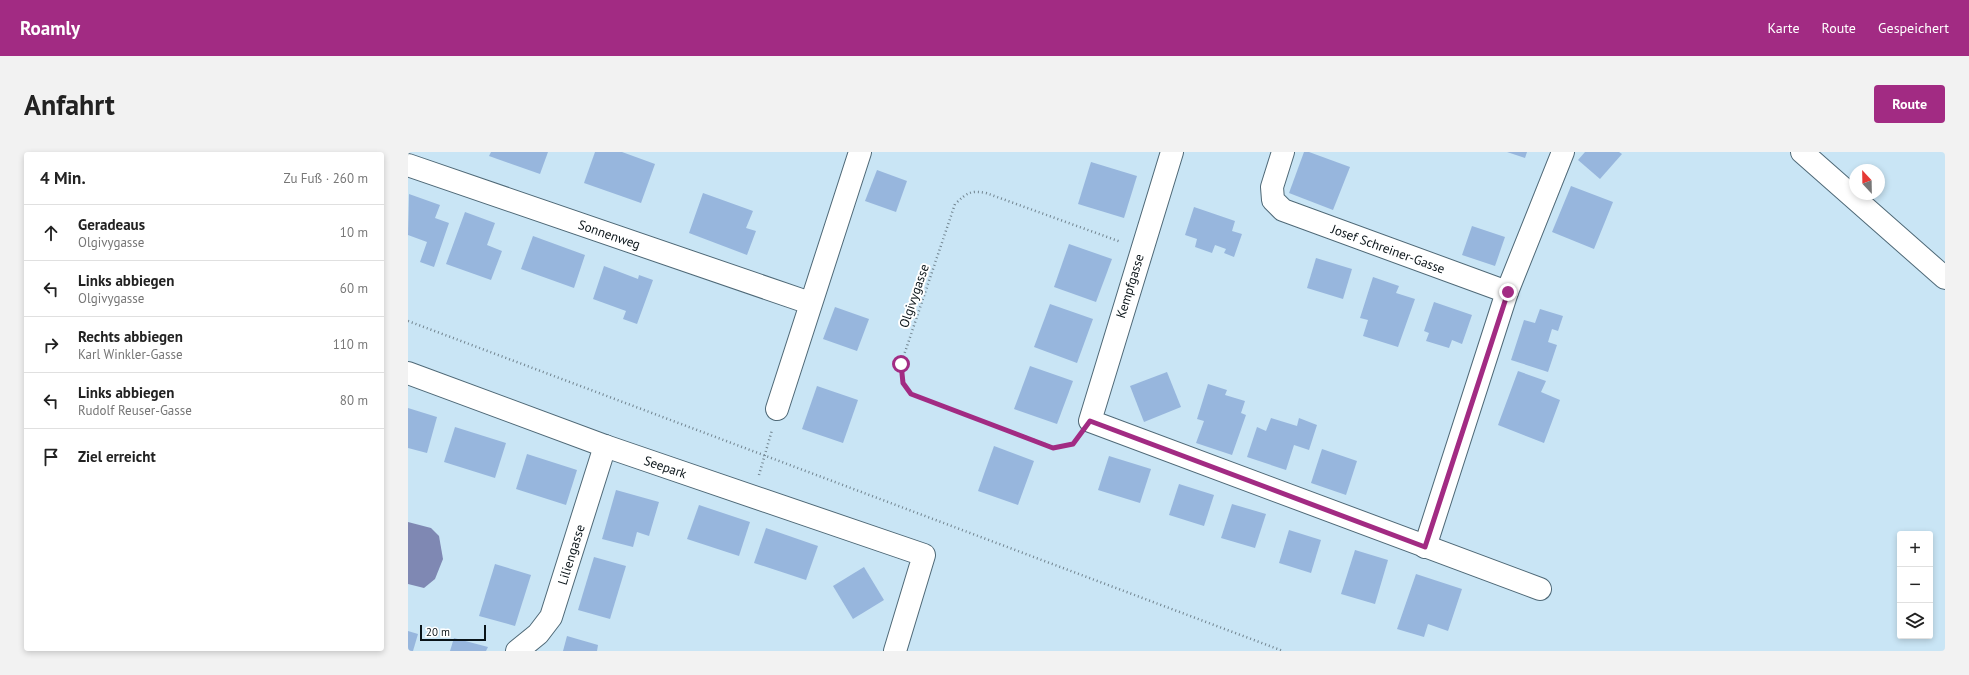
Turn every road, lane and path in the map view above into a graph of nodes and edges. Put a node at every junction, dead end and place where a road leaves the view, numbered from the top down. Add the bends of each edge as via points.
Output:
1 (860, 152) edge
2 (1172, 152) edge
3 (1283, 152) edge
4 (1563, 152) edge
5 (1802, 152) edge
6 (408, 165) edge
7 (1142, 249) junction
8 (1945, 278) edge
9 (1508, 292) junction
10 (810, 303) junction
11 (408, 321) edge
12 (408, 373) edge
13 (777, 409) joint
14 (1090, 421) junction
15 (606, 446) junction
16 (766, 456) junction
17 (752, 496) junction
18 (1425, 547) junction
19 (1540, 590) dead end
20 (517, 651) edge
21 (896, 651) edge
22 (1283, 651) edge

1 - 10 street
2 - 7 street, Kempfgasse
3 - 9 street, Josef Schreiner-Gasse via 1272,187 1273,200 1283,210
4 - 9 street
5 - 8 street
6 - 10 street, Sonnenweg
7 - 14 street, Kempfgasse
7 - 14 path, Olgivygasse via 986,193 973,191 955,204 901,364 903,383 911,394 1053,448 1073,444
9 - 18 street
10 - 13 street
11 - 16 path
12 - 15 street, Seepark
13 - 16 path
14 - 18 street
15 - 17 street, Seepark
15 - 20 street, Liliengasse via 551,617 538,634
16 - 17 path
16 - 22 path
17 - 21 street, Seepark via 924,555
18 - 19 street

